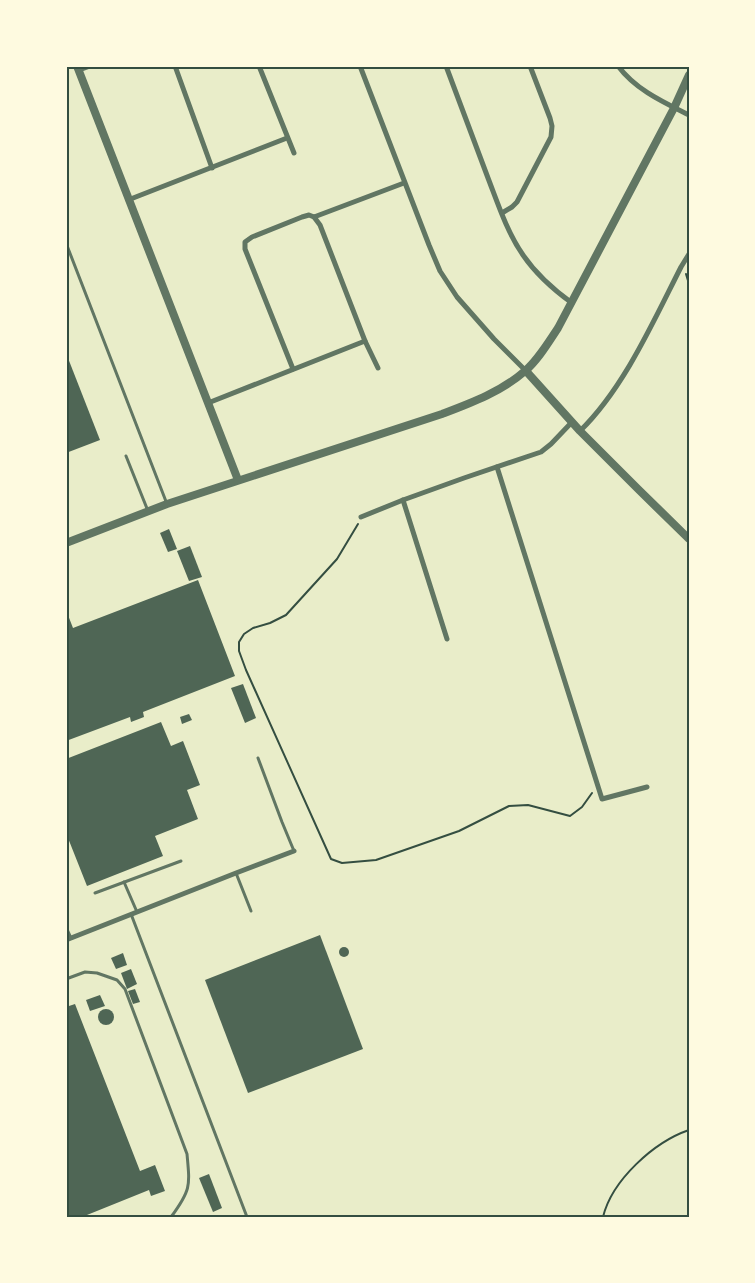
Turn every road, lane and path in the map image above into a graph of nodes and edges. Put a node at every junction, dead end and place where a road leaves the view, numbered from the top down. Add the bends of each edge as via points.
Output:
1 (90, 66) edge
2 (175, 66) edge
3 (259, 66) edge
4 (360, 66) edge
5 (446, 66) edge
6 (530, 66) edge
7 (618, 66) edge
8 (78, 68) edge
9 (689, 75) edge
10 (674, 108) junction
11 (689, 115) edge
12 (288, 138) junction
13 (294, 153) dead end
14 (212, 168) junction
15 (404, 183) junction
16 (128, 200) junction
17 (502, 213) junction
18 (314, 216) junction
19 (66, 244) edge
20 (688, 256) edge
21 (572, 303) junction
22 (365, 341) junction
23 (378, 368) dead end
24 (292, 369) junction
25 (526, 371) junction
26 (208, 403) junction
27 (572, 422) junction
28 (580, 431) junction
29 (126, 456) dead end
30 (497, 467) junction
31 (238, 480) junction
32 (404, 500) junction
33 (167, 504) junction
34 (148, 512) junction
35 (361, 517) joint
36 (689, 539) edge
37 (66, 543) edge
38 (447, 639) dead end
39 (258, 758) dead end
40 (597, 784) junction
41 (647, 787) dead end
42 (294, 851) joint
43 (181, 861) dead end
44 (236, 873) junction
45 (124, 882) junction
46 (95, 893) dead end
47 (250, 911) dead end
48 (134, 913) junction
49 (66, 927) edge
50 (68, 939) edge
51 (66, 979) edge
52 (689, 1130) edge
53 (171, 1217) edge
54 (247, 1217) edge
55 (603, 1217) edge

1 - 8 street
2 - 14 street
3 - 12 street
4 - 15 street
5 - 17 street
6 - 17 street via 550,118 552,132 517,202
7 - 10 street via 644,91
8 - 16 street
9 - 10 street
10 - 11 street
10 - 21 street
12 - 13 street
12 - 14 street
14 - 16 street
15 - 18 street
15 - 25 street via 440,271 457,297
16 - 26 street
17 - 21 street via 522,254 550,285
18 - 22 street
18 - 24 street via 302,217 244,242
19 - 33 lane
20 - 28 street via 641,346 595,416
21 - 25 street via 554,335
22 - 23 street
22 - 24 street
24 - 26 street
25 - 27 street
25 - 31 street via 474,402
26 - 31 street
27 - 28 street
27 - 30 street via 541,452
28 - 36 street
29 - 34 lane
30 - 32 street
30 - 40 street
31 - 33 street
32 - 35 street
32 - 38 street
33 - 34 street
34 - 37 street
35 - 40 path via 337,559 286,615 244,634 239,652 331,859 342,863 376,860 459,831 509,806 528,805 570,816 582,807
39 - 42 lane
40 - 41 street via 602,799
42 - 44 street
43 - 45 lane
44 - 47 lane
44 - 48 street
45 - 46 lane
45 - 48 lane
48 - 50 street
48 - 54 lane
49 - 50 lane
51 - 53 lane via 97,972 118,980 125,989 187,1154 188,1191
52 - 55 path via 666,1141 638,1163 615,1191

